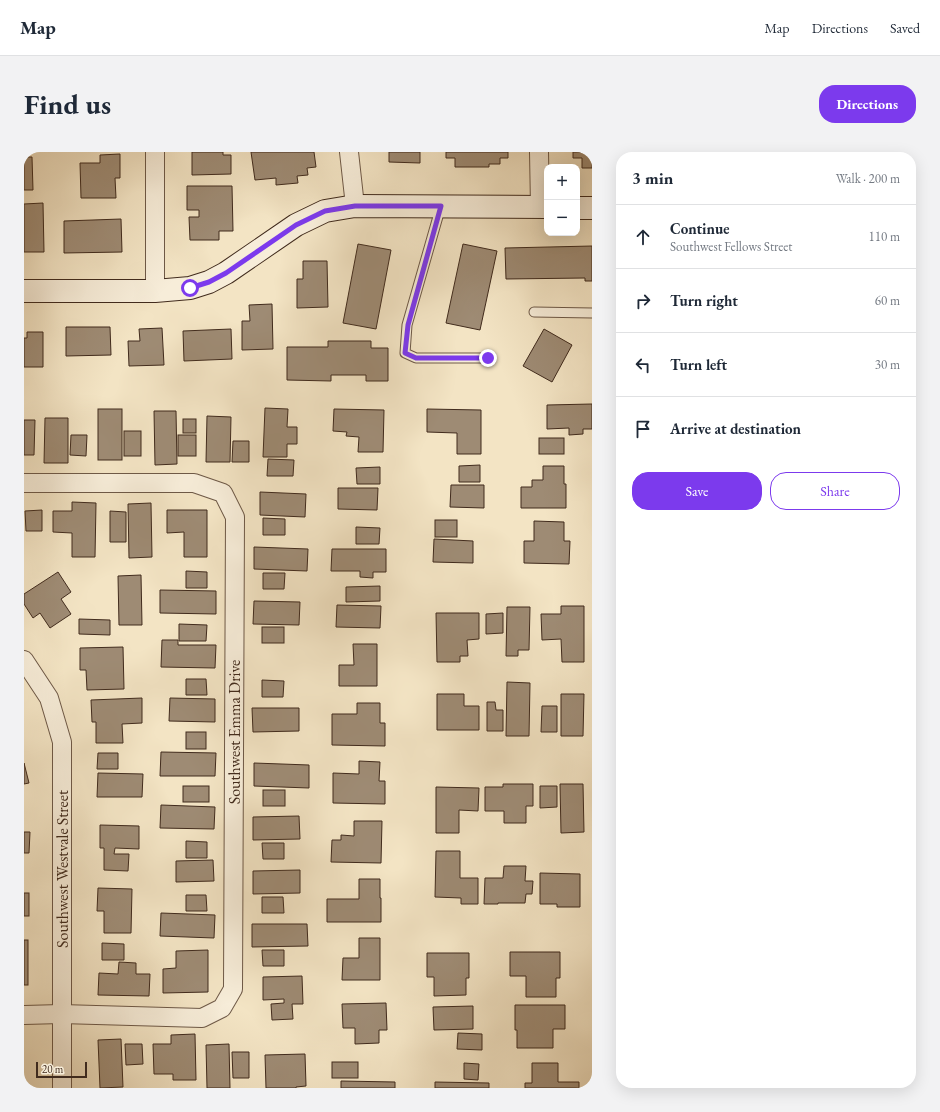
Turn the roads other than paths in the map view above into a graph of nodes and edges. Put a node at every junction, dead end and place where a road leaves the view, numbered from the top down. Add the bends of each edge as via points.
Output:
1 (155, 152) edge
2 (349, 152) edge
3 (539, 152) edge
4 (355, 206) junction
5 (441, 206) junction
6 (543, 207) edge
7 (580, 208) edge
8 (592, 208) edge
9 (24, 291) edge
10 (155, 291) junction
11 (534, 312) dead end
12 (592, 313) edge
13 (488, 358) dead end
14 (24, 483) edge
15 (24, 660) edge
16 (61, 1014) junction
17 (24, 1015) edge
18 (62, 1088) edge

1 - 10 street
2 - 4 street
3 - 6 street
4 - 5 street
4 - 10 street via 325,211 296,225 209,282 190,288
5 - 6 street
5 - 13 lane via 408,325 405,353 416,358
7 - 8 street
9 - 10 street
11 - 12 lane
14 - 16 street, Southwest Emma Drive via 194,483 223,493 235,516 233,989 222,1008 202,1018
15 - 16 street, Southwest Westvale Street via 49,698 62,742
16 - 17 street, Southwest Emma Drive
16 - 18 street, Southwest Westvale Street

